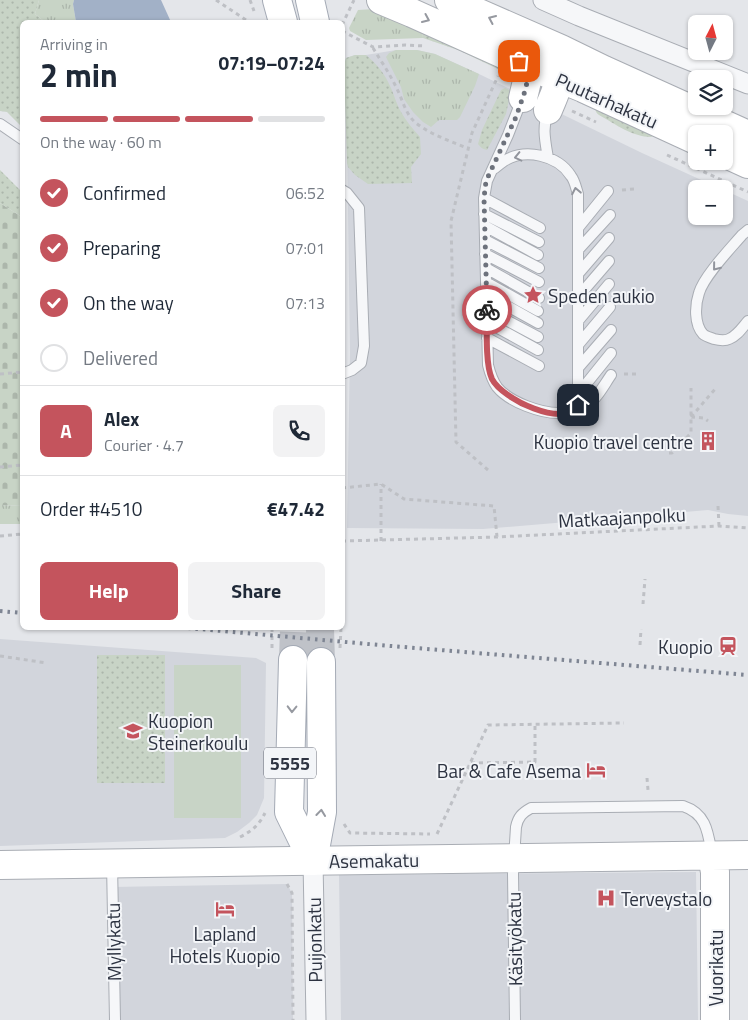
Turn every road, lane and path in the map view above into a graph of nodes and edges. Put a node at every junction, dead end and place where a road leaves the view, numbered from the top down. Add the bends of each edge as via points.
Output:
1 (216, 0) edge
2 (277, 0) edge
3 (310, 0) edge
4 (354, 0) edge
5 (381, 0) edge
6 (449, 0) edge
7 (543, 0) edge
8 (246, 20) edge
9 (282, 20) edge
10 (315, 20) edge
11 (344, 20) edge
12 (534, 37) junction
13 (373, 47) dead end
14 (541, 83) junction
15 (748, 84) edge
16 (0, 124) edge
17 (748, 135) edge
18 (688, 137) edge
19 (20, 138) edge
20 (748, 141) edge
21 (469, 149) junction
22 (733, 157) edge
23 (548, 158) junction
24 (748, 164) edge
25 (492, 170) junction
26 (634, 189) dead end
27 (621, 190) dead end
28 (608, 191) dead end
29 (345, 192) edge
30 (484, 198) junction
31 (484, 214) junction
32 (610, 215) dead end
33 (485, 226) junction
34 (540, 228) dead end
35 (578, 228) junction
36 (748, 230) edge
37 (609, 238) dead end
38 (485, 240) junction
39 (539, 242) dead end
40 (578, 250) junction
41 (485, 254) junction
42 (538, 255) dead end
43 (609, 261) dead end
44 (486, 268) junction
45 (539, 268) dead end
46 (578, 274) junction
47 (486, 282) junction
48 (539, 282) dead end
49 (610, 284) dead end
50 (486, 294) junction
51 (578, 297) junction
52 (539, 298) dead end
53 (610, 307) dead end
54 (487, 310) junction
55 (538, 311) dead end
56 (578, 321) junction
57 (748, 321) edge
58 (487, 322) junction
59 (538, 322) dead end
60 (611, 330) dead end
61 (538, 337) dead end
62 (487, 338) junction
63 (578, 345) junction
64 (538, 350) dead end
65 (611, 353) dead end
66 (539, 366) dead end
67 (578, 368) junction
68 (20, 372) edge
69 (345, 373) edge
70 (0, 374) edge
71 (627, 374) dead end
72 (636, 374) dead end
73 (611, 375) dead end
74 (691, 388) dead end
75 (716, 388) dead end
76 (578, 394) junction
77 (573, 411) junction
78 (691, 417) junction
79 (708, 421) dead end
80 (668, 453) dead end
81 (20, 465) edge
82 (0, 467) edge
83 (488, 470) dead end
84 (382, 484) junction
85 (345, 488) edge
86 (718, 506) dead end
87 (719, 526) junction
88 (748, 528) edge
89 (20, 534) edge
90 (0, 536) edge
91 (497, 537) junction
92 (345, 541) edge
93 (380, 541) junction
94 (645, 579) dead end
95 (643, 604) dead end
96 (641, 629) dead end
97 (273, 630) edge
98 (340, 630) edge
99 (640, 645) dead end
100 (0, 656) edge
101 (330, 656) joint
102 (283, 659) joint
103 (46, 663) dead end
104 (624, 723) dead end
105 (534, 724) junction
106 (471, 763) junction
107 (647, 778) dead end
108 (648, 790) dead end
109 (268, 806) dead end
110 (343, 816) dead end
111 (438, 834) junction
112 (447, 834) dead end
113 (238, 838) dead end
114 (748, 855) edge
115 (712, 856) junction
116 (514, 858) junction
117 (313, 861) junction
118 (112, 863) junction
119 (0, 865) edge
120 (292, 894) dead end
121 (115, 1020) edge
122 (293, 1020) edge
123 (316, 1020) edge
124 (515, 1020) edge
125 (716, 1020) edge

1 - 8 path
2 - 9 main road
3 - 10 main road
4 - 11 path
5 -> 14 main road, Puutarhakatu via 412,13
12 -> 6 main road, Puutarhakatu
7 - 15 street
12 - 14 main road via 547,50
12 - 17 main road, Puutarhakatu
13 - 21 path via 414,122
14 - 18 main road, Puutarhakatu
14 - 20 main road via 566,64 588,70
14 - 21 path via 472,133
14 - 23 lane
14 - 25 lane via 516,117
16 - 19 lane
21 - 83 path via 451,221 456,442
22 - 24 main road
23 -> 25 lane via 535,154 516,156 504,160
35 -> 23 lane via 578,194 572,177
25 - 30 lane via 486,181
26 - 27 path
28 - 35 lane
29 - 69 lane via 359,208 364,346 361,363
30 - 31 lane
30 - 34 lane
31 - 33 lane
31 - 39 lane
32 - 40 lane
33 - 38 lane
33 - 42 lane
35 - 40 lane
36 -> 57 lane via 705,280 696,312 704,334 715,340 731,338
37 - 46 lane
38 - 41 lane
38 - 45 lane
40 - 46 lane
41 - 44 lane
41 - 48 lane
43 - 51 lane
44 - 47 lane
44 - 52 lane
46 - 51 lane
47 - 50 lane
47 - 55 lane
49 - 56 lane
50 - 54 lane
50 - 59 lane
51 - 56 lane
53 - 63 lane
54 - 58 lane
54 - 61 lane
56 - 63 lane
58 - 62 lane
58 - 64 lane
60 - 67 lane
62 - 66 lane
62 - 77 lane via 488,365 498,388 539,410 562,414
63 - 67 lane
65 - 76 lane
67 - 76 lane
68 - 70 path
71 - 72 path
73 - 77 lane via 593,400
74 - 78 path
75 - 78 path
76 - 77 lane via 577,407
78 - 79 path
78 - 80 path via 691,433 672,453
81 - 82 path
84 - 85 path
84 - 91 path via 404,499 494,506
84 - 93 path
86 - 87 path
87 - 88 path, Matkaajanpolku
87 - 91 path, Matkaajanpolku
89 - 90 path
91 - 93 path, Matkaajanpolku
92 - 93 path, Matkaajanpolku
94 - 95 path
96 - 99 path
97 - 102 path
98 - 101 path
100 - 103 path
117 -> 101 main road, Puijonkatu / 5555 via 322,812
102 -> 117 main road, Puijonkatu / 5555 via 289,812
104 - 105 path
105 - 106 path via 488,725
105 - 106 path via 535,762
106 - 111 path
107 - 108 path
109 - 113 path via 261,821
110 - 111 path via 350,834
111 - 112 path
114 - 115 main road, Asemakatu
115 - 116 main road, Asemakatu
115 - 116 lane, Käsityökatu via 708,833 701,818 683,806 531,808 518,820
115 - 125 main road, Vuorikatu
116 - 117 main road, Asemakatu
116 - 124 lane, Käsityökatu
117 - 118 main road, Asemakatu
117 - 123 street, Puijonkatu / 5555
118 - 119 main road, Asemakatu
118 - 121 lane, Myllykatu
120 - 122 path

